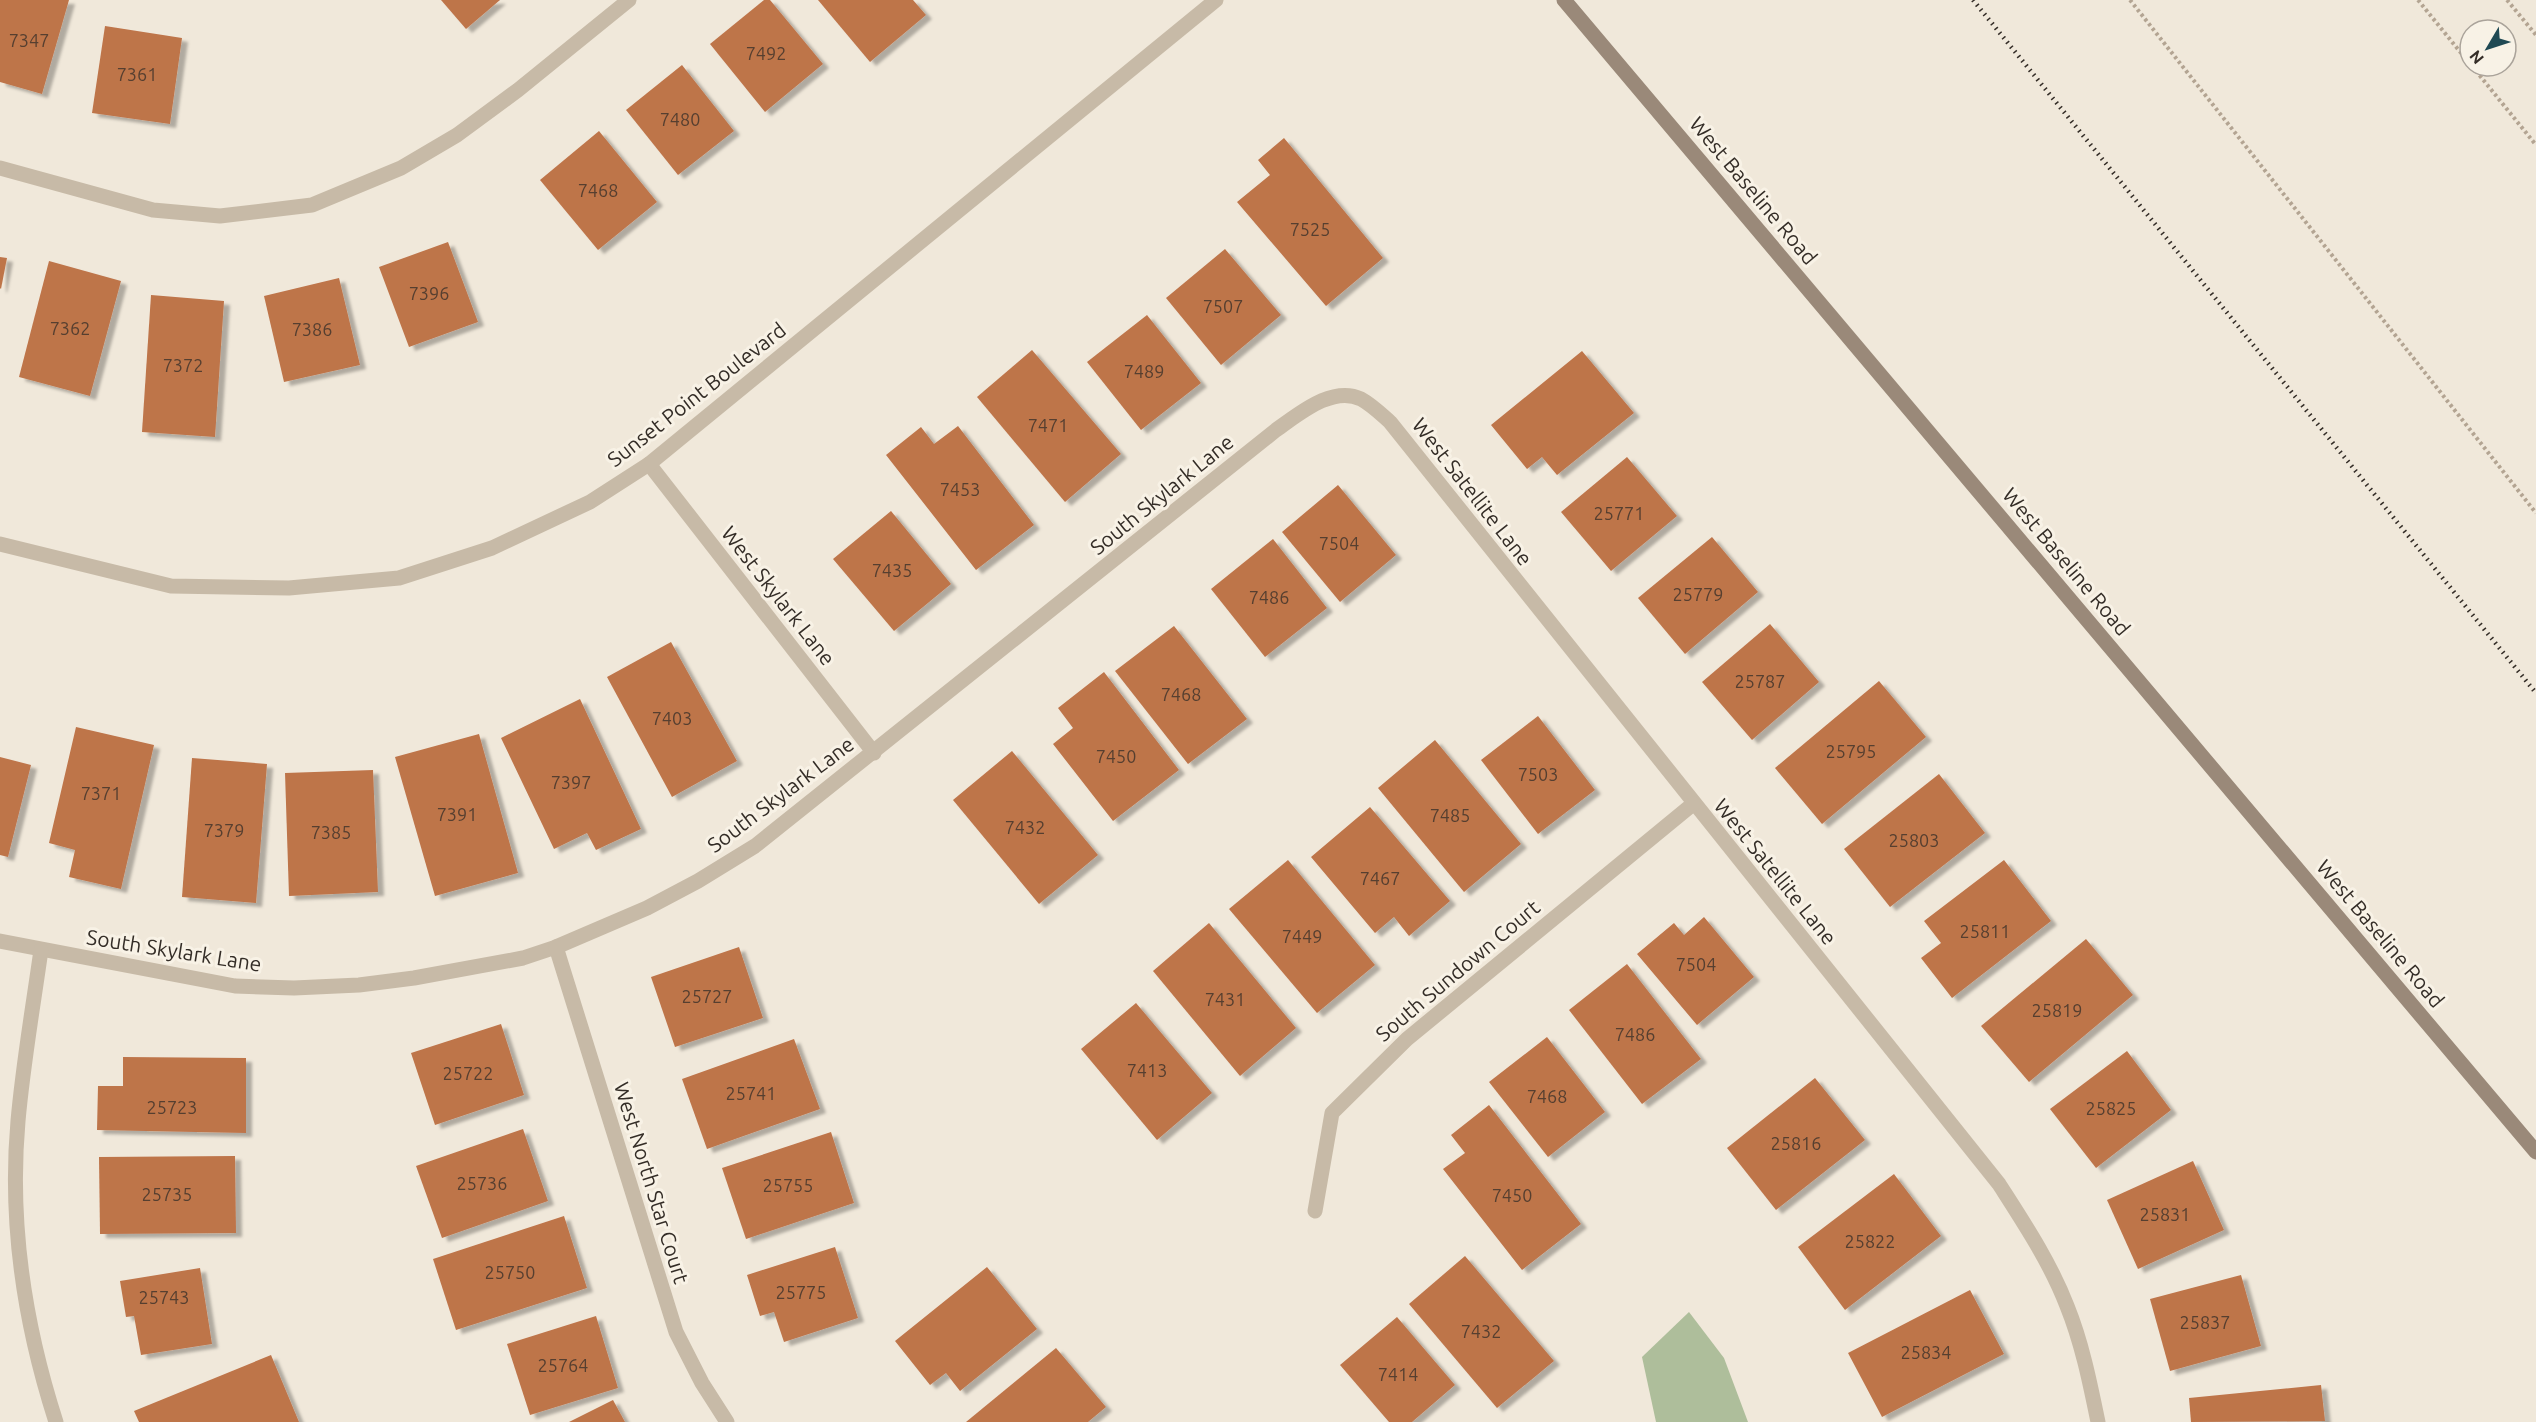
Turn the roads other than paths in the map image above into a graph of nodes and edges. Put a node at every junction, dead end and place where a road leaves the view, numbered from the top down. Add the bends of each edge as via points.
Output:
1 (628, 0) edge
2 (1216, 0) edge
3 (1564, 0) edge
4 (0, 168) edge
5 (1347, 395) joint
6 (649, 465) junction
7 (0, 544) edge
8 (874, 753) junction
9 (1693, 804) junction
10 (0, 941) edge
11 (556, 947) junction
12 (41, 950) junction
13 (2536, 1152) edge
14 (1315, 1211) dead end
15 (56, 1422) edge
16 (727, 1422) edge
17 (2098, 1422) edge

1 - 4 street via 457,135 401,168 312,205 220,216 153,210
2 - 6 street, Sunset Point Boulevard
3 - 13 main road, West Baseline Road
5 - 8 street, South Skylark Lane via 1304,411 1276,430
5 - 9 street, West Satellite Lane via 1372,405 1390,422
6 - 7 street, Sunset Point Boulevard via 590,502 492,548 399,578 289,588 171,586
6 - 8 street, West Skylark Lane
8 - 11 street, South Skylark Lane via 755,846 699,881
9 - 14 street, South Sundown Court via 1407,1038 1332,1113
9 - 17 street, West Satellite Lane via 2006,1194 2036,1241 2067,1306 2087,1368
10 - 12 street, South Skylark Lane
11 - 12 street, South Skylark Lane via 523,958 414,978 294,988 235,986
11 - 16 street, West North Star Court via 676,1332
12 - 15 street via 17,1122 16,1197 31,1331

